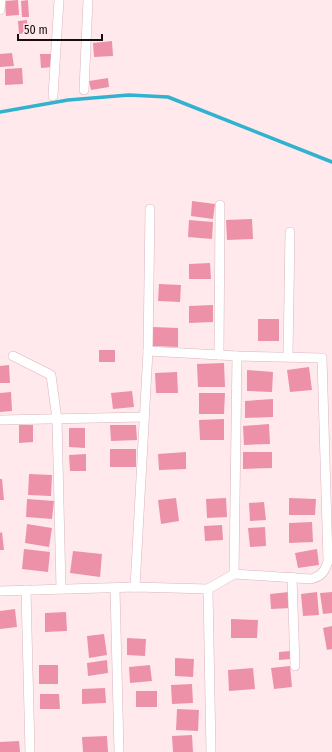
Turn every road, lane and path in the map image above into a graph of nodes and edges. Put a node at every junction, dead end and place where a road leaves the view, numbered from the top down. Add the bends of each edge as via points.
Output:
1 (1, 0) edge
2 (59, 0) edge
3 (88, 0) edge
4 (0, 10) edge
5 (84, 90) dead end
6 (53, 96) dead end
7 (220, 205) dead end
8 (150, 209) dead end
9 (290, 232) dead end
10 (148, 351) junction
11 (219, 355) junction
12 (13, 356) dead end
13 (237, 356) junction
14 (288, 356) junction
15 (322, 358) junction
16 (332, 358) edge
17 (144, 417) junction
18 (57, 419) junction
19 (0, 420) edge
20 (234, 574) junction
21 (292, 577) junction
22 (135, 587) junction
23 (115, 588) junction
24 (61, 589) junction
25 (26, 590) junction
26 (208, 590) junction
27 (0, 591) edge
28 (295, 666) dead end
29 (30, 752) edge
30 (119, 752) edge
31 (211, 752) edge

1 - 4 street
2 - 6 street
3 - 5 street
7 - 11 street
8 - 10 street
9 - 14 street
10 - 11 street
10 - 17 street
11 - 13 street
12 - 18 street via 51,375
13 - 14 street
13 - 20 street
14 - 15 street
15 - 16 street
15 - 21 street via 328,561 318,577
17 - 18 street
17 - 22 street
18 - 19 street
18 - 24 street
20 - 21 street
20 - 26 street
21 - 28 street
22 - 23 street
22 - 26 street
23 - 24 street
23 - 30 street
24 - 25 street
25 - 27 street
25 - 29 street
26 - 31 street

